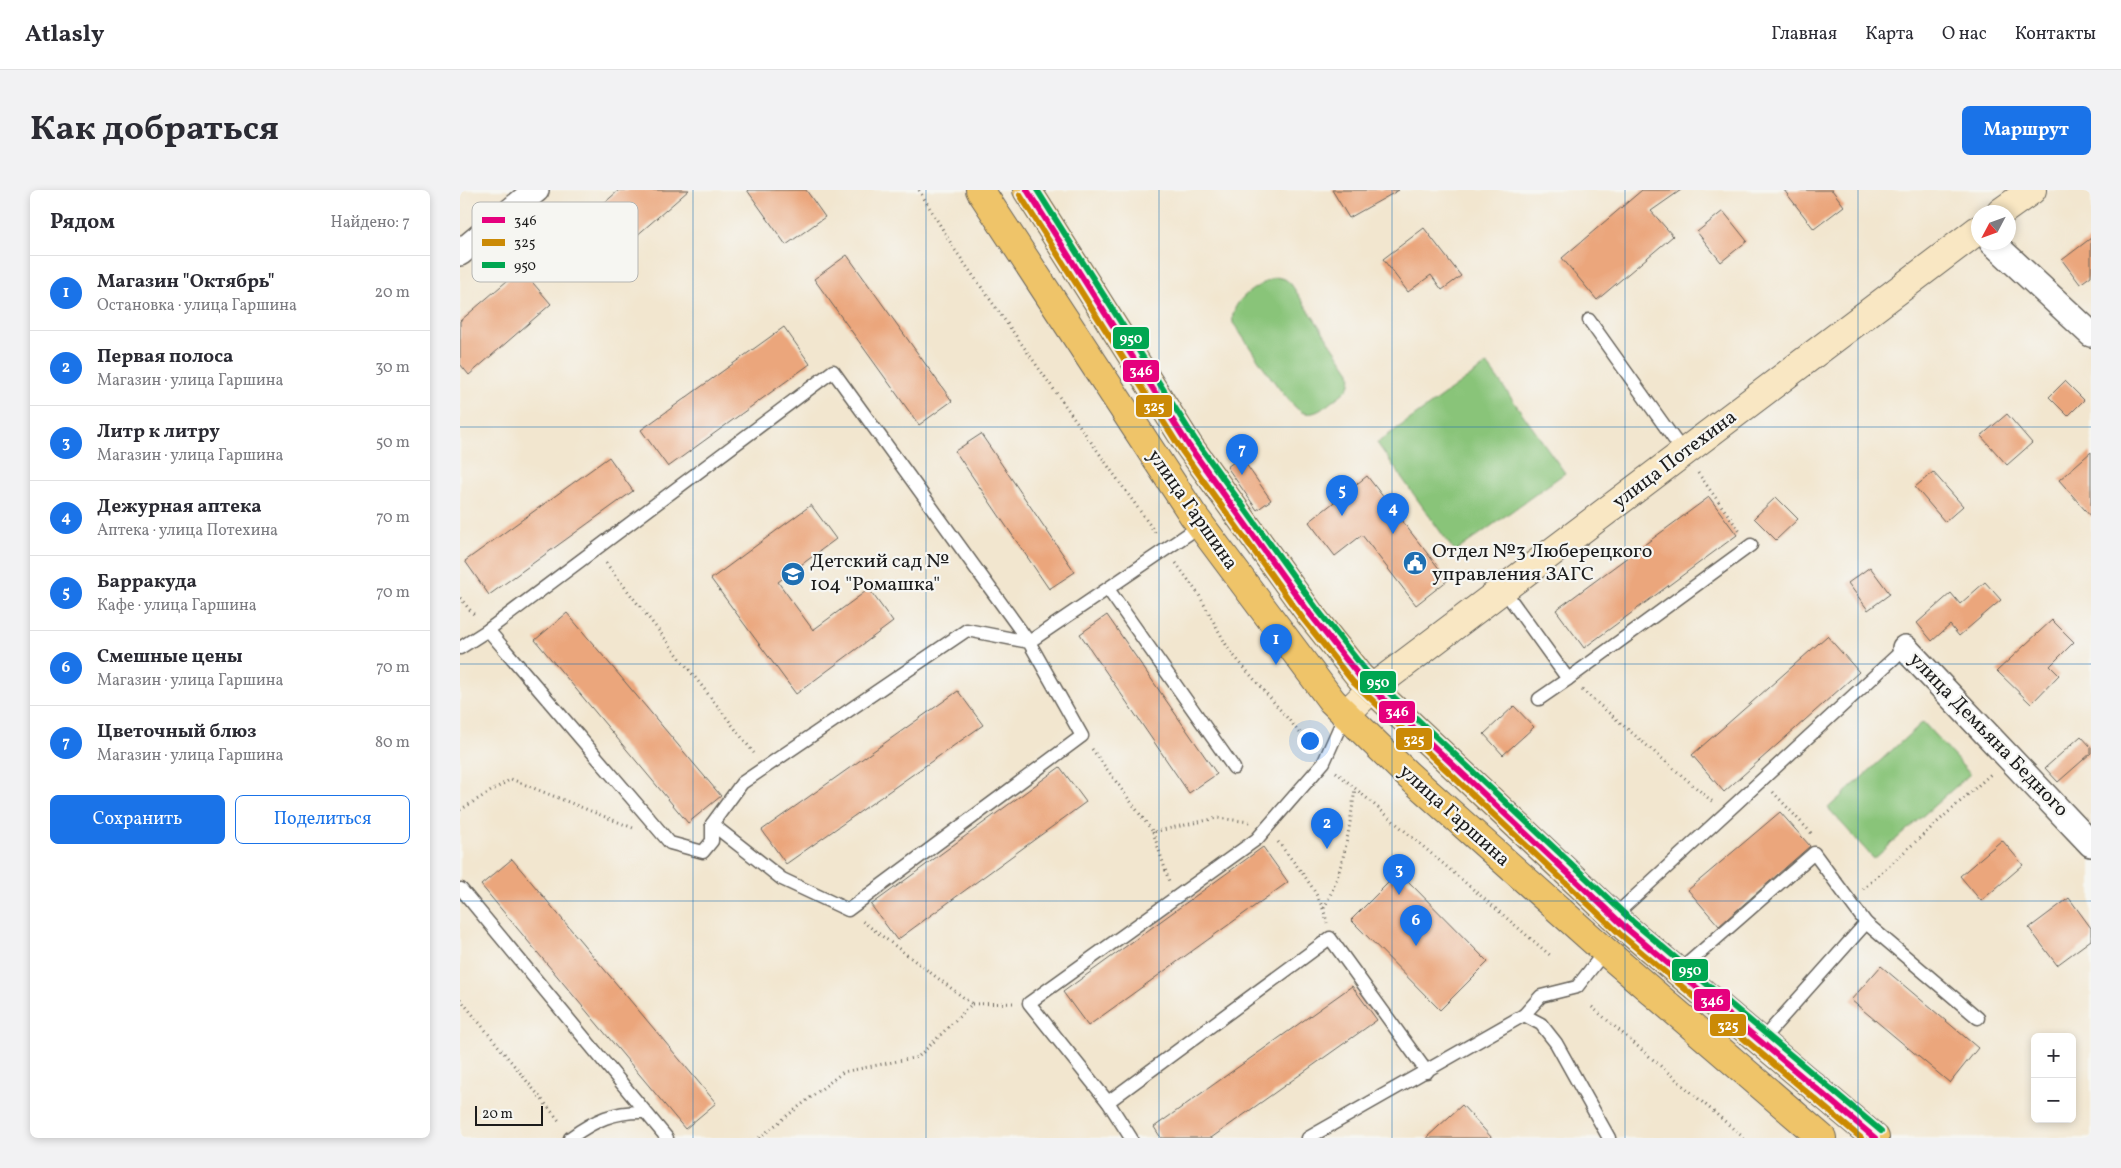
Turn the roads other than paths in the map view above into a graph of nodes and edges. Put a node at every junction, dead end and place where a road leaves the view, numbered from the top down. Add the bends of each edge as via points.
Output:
1 (536, 190) edge
2 (980, 190) edge
3 (1027, 190) edge
4 (2032, 190) edge
5 (522, 202) edge
6 (2012, 205) edge
7 (1971, 235) edge
8 (472, 243) edge
9 (2001, 250) edge
10 (460, 253) edge
11 (1589, 320) dead end
12 (2091, 334) edge
13 (1684, 453) junction
14 (1200, 526) junction
15 (1750, 545) road end
16 (1108, 589) junction
17 (1503, 589) junction
18 (488, 630) junction
19 (1029, 642) junction
20 (460, 648) edge
21 (1905, 648) joint
22 (1568, 679) junction
23 (1371, 689) junction
24 (1539, 699) dead end
25 (1345, 715) junction
26 (1234, 768) dead end
27 (712, 824) junction
28 (2091, 844) edge
29 (461, 889) dead end
30 (1614, 916) junction
31 (1866, 923) junction
32 (1605, 951) junction
33 (1678, 972) junction
34 (1524, 1015) junction
35 (1978, 1018) dead end
36 (1760, 1042) junction
37 (1427, 1072) junction
38 (1108, 1102) junction
39 (645, 1112) junction
40 (571, 1137) edge
41 (667, 1138) edge
42 (1131, 1138) edge
43 (1308, 1138) edge
44 (1610, 1138) edge
45 (1822, 1138) edge
46 (1875, 1138) edge

1 - 5 street
2 - 14 main road, улица Гаршина
3 - 23 main road, улица Гаршина via 1189,446 1310,614
4 - 6 street
7 - 13 street, улица Потехина
8 - 10 street
9 - 12 street
11 - 13 lane
13 - 17 street, улица Потехина
14 - 16 lane
14 - 25 main road, улица Гаршина via 1282,637
15 - 22 lane
16 - 19 lane
16 - 26 lane
17 - 22 lane
17 - 23 street, улица Потехина
18 - 19 lane via 833,371
18 - 20 lane
18 - 27 lane via 670,843 703,852 712,841
19 - 27 lane via 967,630 742,784
19 - 27 lane via 1082,736 848,910 782,879
21 - 28 street, улица Демьяна Бедного
21 - 30 lane
22 - 24 lane
23 - 25 street, улица Потехина
23 - 30 main road, улица Гаршина
25 - 32 main road, улица Гаршина
25 - 38 lane via 1324,762 1256,839 1029,1003
29 - 39 lane
30 - 33 main road, улица Гаршина
31 - 33 lane via 1814,853
31 - 35 lane
31 - 36 lane
32 - 34 lane via 1577,987 1541,996
32 - 45 main road, улица Гаршина
33 - 36 main road, улица Гаршина
34 - 37 lane
34 - 44 lane via 1541,1024 1556,1043
36 - 46 main road, улица Гаршина
37 - 38 lane via 1330,938
37 - 43 lane
38 - 42 lane
39 - 40 lane via 623,1111
39 - 41 lane

